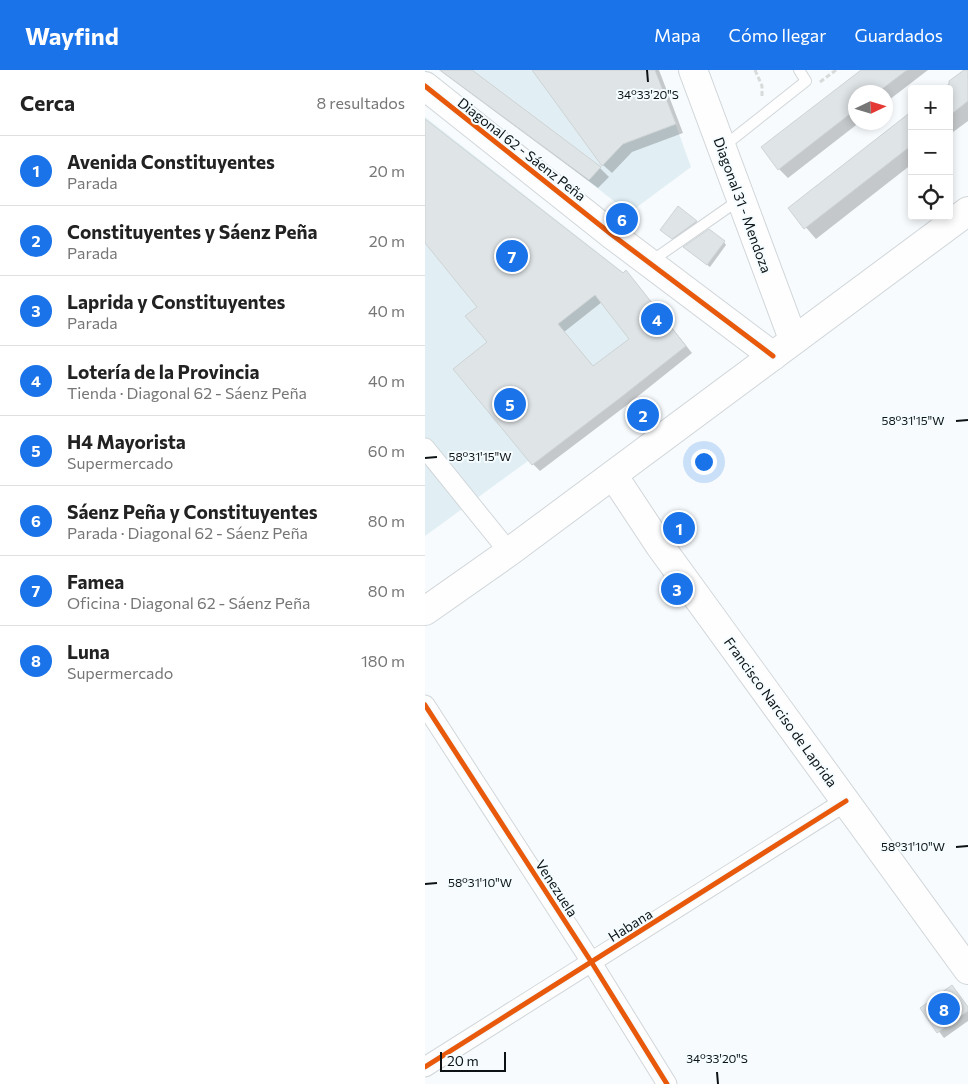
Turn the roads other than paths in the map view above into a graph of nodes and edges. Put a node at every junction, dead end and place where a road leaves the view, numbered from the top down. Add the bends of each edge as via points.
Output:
1 (693, 70) edge
2 (799, 70) edge
3 (425, 86) edge
4 (721, 148) junction
5 (740, 199) junction
6 (968, 211) edge
7 (649, 263) junction
8 (783, 348) junction
9 (425, 448) edge
10 (613, 475) junction
11 (509, 552) junction
12 (425, 611) edge
13 (425, 705) edge
14 (846, 801) junction
15 (592, 963) junction
16 (968, 970) edge
17 (425, 1067) edge
18 (667, 1084) edge

1 - 4 main road, Diagonal 31 - Mendoza
2 - 4 lane via 807,80
3 - 7 main road, Diagonal 62 - Sáenz Peña
4 - 5 main road, Diagonal 31 - Mendoza
5 - 7 lane
5 - 8 main road, Diagonal 31 - Mendoza
6 - 8 main road
7 - 8 main road, Diagonal 62 - Sáenz Peña
8 - 10 main road
9 - 11 street
10 - 11 main road
10 - 14 main road, Francisco Narciso de Laprida via 660,546
11 - 12 main road
13 - 15 street, Venezuela
14 - 15 street, Habana
14 - 16 main road, Francisco Narciso de Laprida
15 - 17 street, Habana
15 - 18 street, Venezuela

